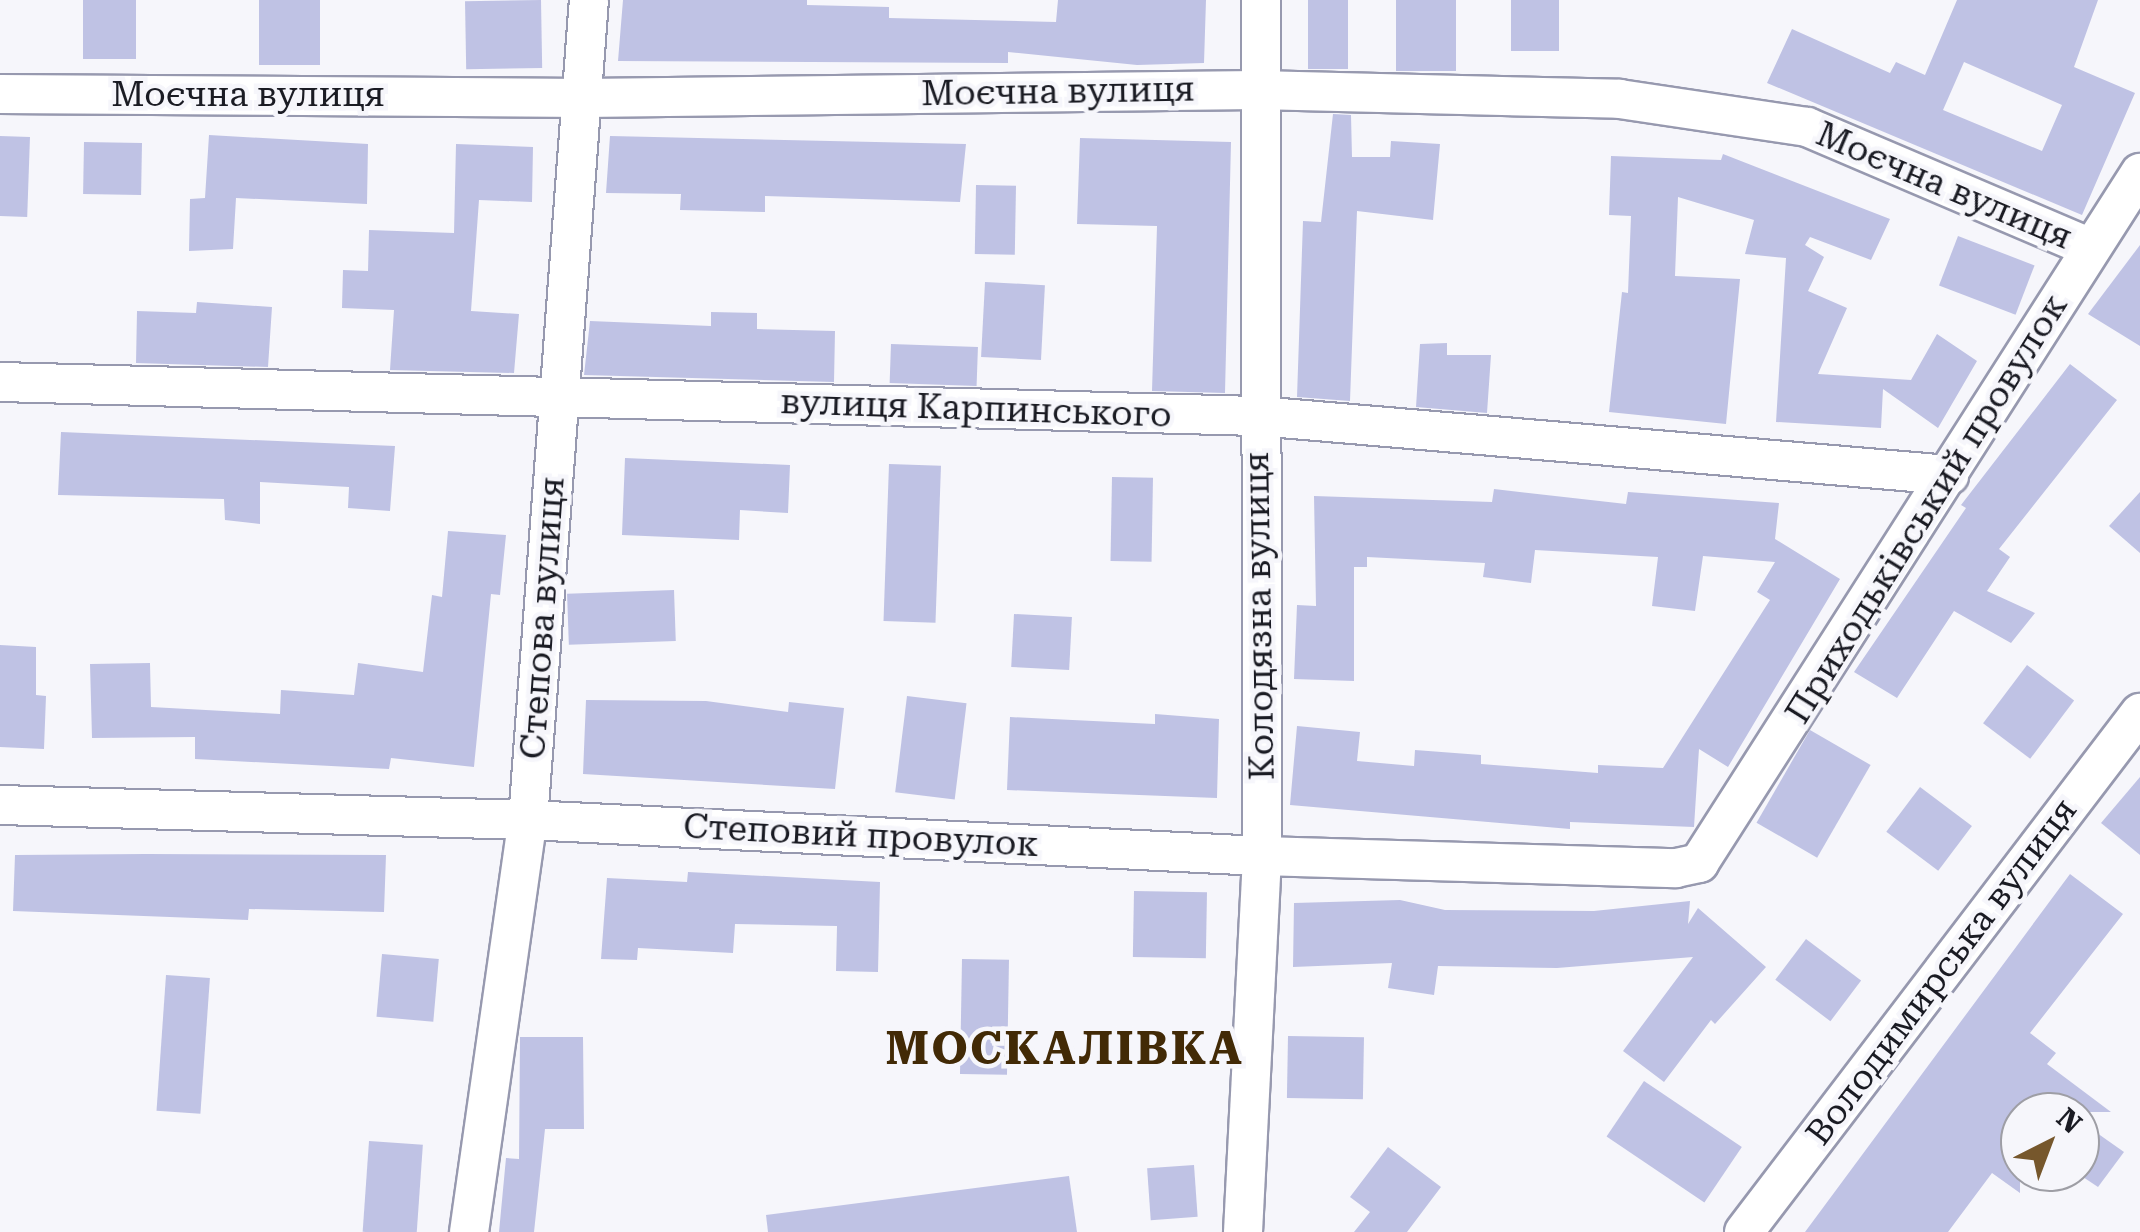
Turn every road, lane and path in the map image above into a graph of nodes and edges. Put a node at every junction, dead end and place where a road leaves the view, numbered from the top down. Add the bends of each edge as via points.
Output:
1 (588, 0) edge
2 (1262, 0) edge
3 (1256, 90) junction
4 (0, 94) edge
5 (584, 98) junction
6 (2140, 173) edge
7 (2090, 248) junction
8 (0, 382) edge
9 (559, 398) junction
10 (1258, 416) junction
11 (1950, 474) junction
12 (2140, 713) edge
13 (0, 805) edge
14 (528, 820) junction
15 (1715, 847) joint
16 (1262, 856) junction
17 (469, 1232) edge
18 (1243, 1232) edge
19 (1744, 1232) edge

1 - 5 street, Степова вулиця
2 - 3 street, Колодязна вулиця
3 - 5 street, Моєчна вулиця
3 - 7 street, Моєчна вулиця via 1620,99 1807,128
3 - 10 street, Колодязна вулиця
4 - 5 street, Моєчна вулиця
5 - 9 street, Степова вулиця
6 - 7 street, Приходьківський провулок
7 - 11 street, Приходьківський провулок
8 - 9 street, вулиця Карпинського
9 - 10 street, вулиця Карпинського
9 - 14 street, Степова вулиця
10 - 11 street, вулиця Карпинського
10 - 16 street, Колодязна вулиця
11 - 15 street, Приходьківський провулок
12 - 19 street, Володимирська вулиця
13 - 14 street, Степовий провулок
14 - 16 street, Степовий провулок
14 - 17 street, Степова вулиця
15 - 16 street, Степовий провулок via 1699,863 1676,868
16 - 18 street, Колодязна вулиця

